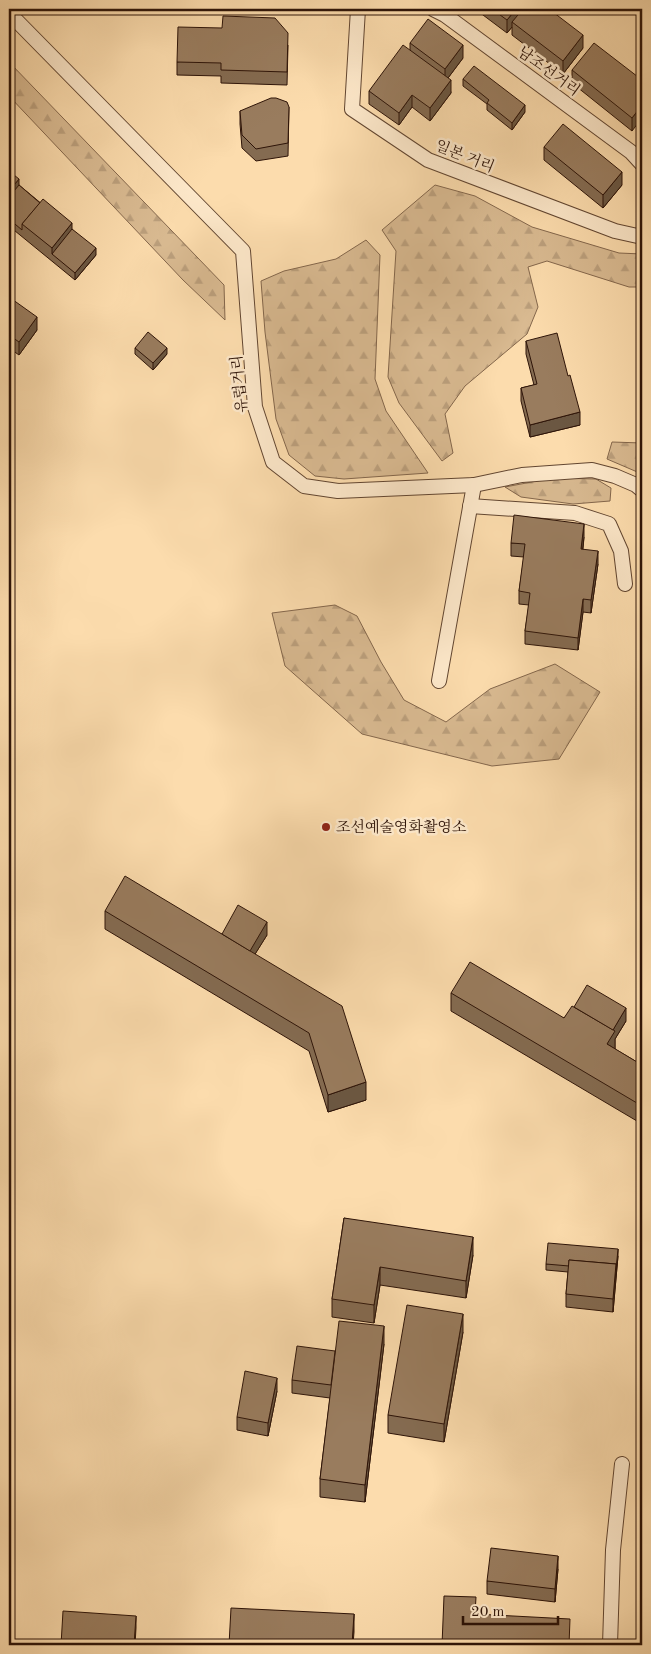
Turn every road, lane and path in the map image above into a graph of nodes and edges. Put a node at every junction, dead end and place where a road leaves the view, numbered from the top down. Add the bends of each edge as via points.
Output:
1 (358, 9) edge
2 (433, 9) edge
3 (9, 14) edge
4 (642, 164) edge
5 (642, 237) edge
6 (474, 485) junction
7 (642, 490) edge
8 (470, 506) junction
9 (625, 584) dead end
10 (440, 681) dead end
11 (622, 1464) dead end
12 (610, 1645) edge

1 - 5 lane, 일본 거리 via 352,109 428,160 615,231
2 - 4 lane, 남조선거리 via 623,146
3 - 6 lane, 유럽거리 via 243,251 255,407 273,462 304,486 338,491
6 - 7 lane, 유럽거리 via 522,475 592,470 615,476
6 - 8 lane
8 - 9 lane via 575,513 609,524 621,551
8 - 10 lane
11 - 12 lane via 613,1550

